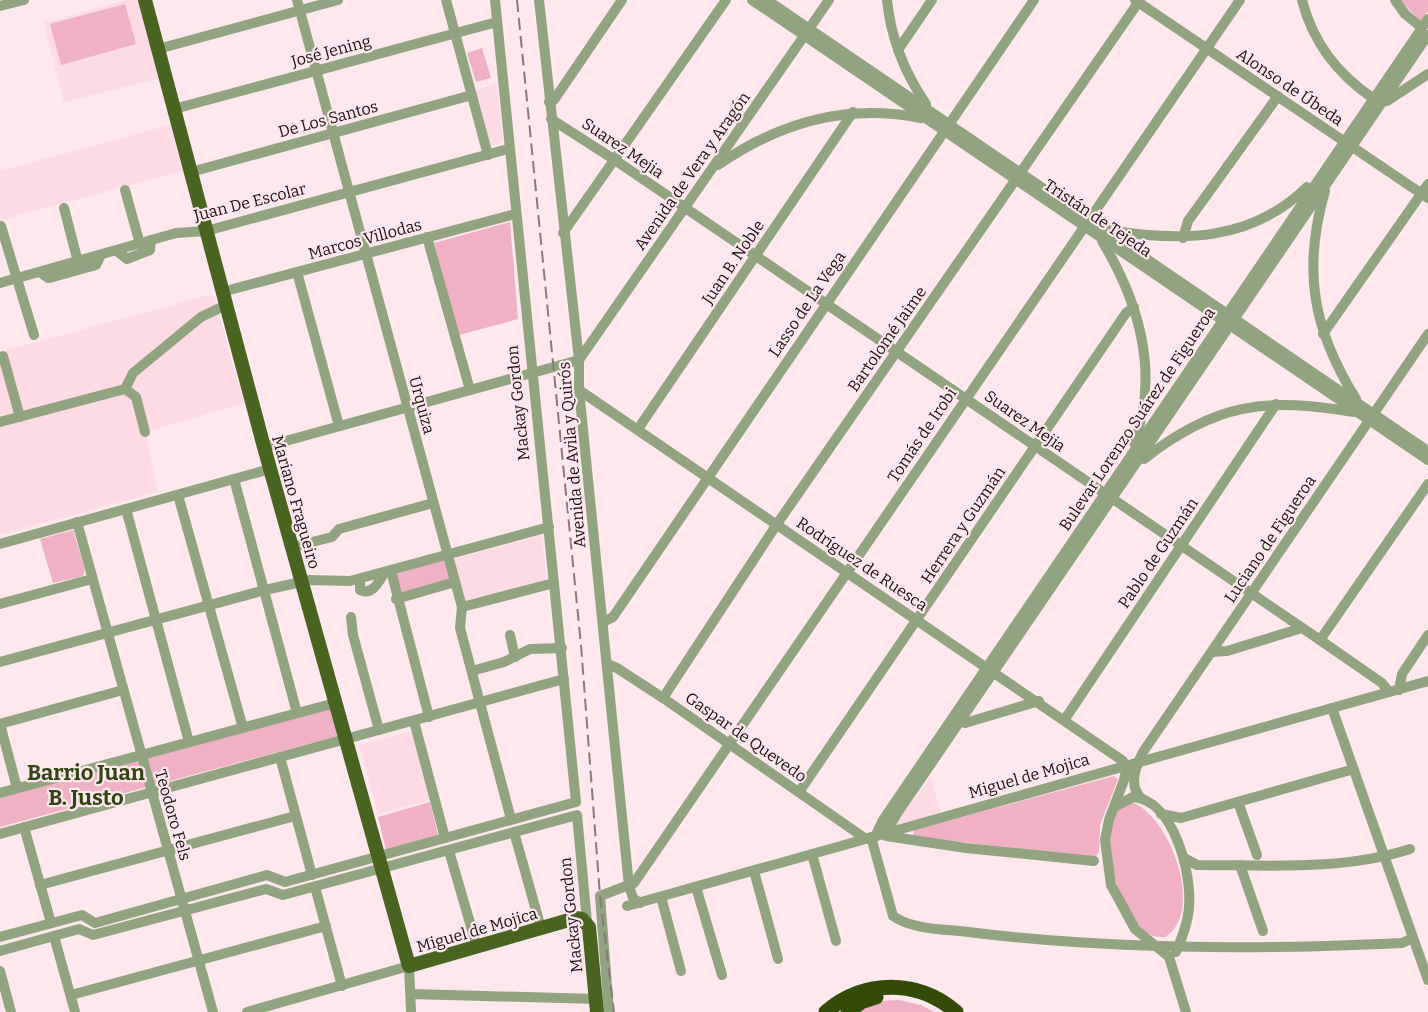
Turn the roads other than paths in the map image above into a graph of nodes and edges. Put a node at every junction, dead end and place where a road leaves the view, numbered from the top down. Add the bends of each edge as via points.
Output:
1 (24, 0) edge
2 (146, 0) edge
3 (338, 0) edge
4 (446, 0) edge
5 (495, 0) edge
6 (539, 0) edge
7 (622, 0) edge
8 (726, 0) edge
9 (752, 0) edge
10 (767, 0) edge
11 (829, 0) edge
12 (887, 0) edge
13 (932, 0) edge
14 (1035, 0) edge
15 (1240, 0) edge
16 (1302, 0) edge
17 (1395, 0) edge
18 (1138, 1) edge
19 (299, 5) edge
20 (0, 6) edge
21 (496, 22) junction
22 (1426, 28) edge
23 (807, 32) junction
24 (455, 33) junction
25 (158, 49) junction
26 (1207, 49) junction
27 (898, 50) junction
28 (1428, 66) edge
29 (316, 71) junction
30 (1428, 74) edge
31 (1396, 82) junction
32 (472, 95) junction
33 (1278, 96) junction
34 (1374, 99) junction
35 (549, 102) junction
36 (174, 109) junction
37 (1376, 111) junction
38 (853, 112) junction
39 (928, 114) junction
40 (551, 119) junction
41 (947, 127) junction
42 (333, 134) junction
43 (1349, 144) junction
44 (508, 149) junction
45 (488, 155) junction
46 (615, 160) junction
47 (711, 171) junction
48 (191, 172) junction
49 (1018, 176) junction
50 (1326, 176) junction
51 (125, 190) dead end
52 (1426, 192) edge
53 (349, 193) junction
54 (685, 207) junction
55 (64, 208) dead end
56 (515, 214) junction
57 (1085, 222) junction
58 (1, 226) edge
59 (206, 231) junction
60 (563, 233) junction
61 (1102, 233) junction
62 (428, 237) junction
63 (1183, 238) junction
64 (151, 240) junction
65 (140, 244) junction
66 (117, 251) junction
67 (366, 254) junction
68 (101, 255) junction
69 (755, 256) junction
70 (78, 262) junction
71 (40, 272) junction
72 (297, 272) junction
73 (18, 278) junction
74 (0, 283) edge
75 (224, 298) junction
76 (826, 304) junction
77 (1134, 307) junction
78 (1229, 320) junction
79 (1323, 334) junction
80 (1428, 334) edge
81 (34, 336) dead end
82 (897, 352) junction
83 (3, 356) dead end
84 (579, 360) junction
85 (531, 373) junction
86 (125, 389) junction
87 (470, 390) junction
88 (579, 390) junction
89 (965, 398) junction
90 (1276, 404) junction
91 (407, 407) junction
92 (1358, 408) junction
93 (20, 417) junction
94 (1371, 417) junction
95 (0, 422) edge
96 (339, 426) junction
97 (638, 429) junction
98 (145, 432) dead end
99 (1035, 446) junction
100 (264, 447) junction
101 (1428, 451) edge
102 (1428, 460) edge
103 (1131, 463) junction
104 (270, 469) junction
105 (707, 477) junction
106 (234, 479) junction
107 (1428, 484) edge
108 (178, 495) junction
109 (1108, 497) junction
110 (433, 503) junction
111 (126, 509) junction
112 (76, 522) junction
113 (777, 524) junction
114 (549, 527) junction
115 (0, 544) edge
116 (1181, 545) junction
117 (292, 547) junction
118 (447, 555) junction
119 (388, 572) junction
120 (848, 573) junction
121 (92, 579) junction
122 (302, 582) junction
123 (455, 582) junction
124 (554, 583) junction
125 (265, 590) junction
126 (1252, 593) junction
127 (396, 599) junction
128 (0, 604) edge
129 (209, 605) junction
130 (462, 607) junction
131 (351, 617) dead end
132 (157, 620) junction
133 (917, 620) junction
134 (603, 622) junction
135 (1302, 628) junction
136 (108, 634) junction
137 (510, 635) dead end
138 (1428, 635) edge
139 (1320, 640) junction
140 (562, 648) junction
141 (1212, 652) junction
142 (515, 657) junction
143 (0, 662) edge
144 (607, 664) junction
145 (990, 669) junction
146 (472, 671) junction
147 (564, 679) junction
148 (1428, 681) edge
149 (123, 690) junction
150 (1394, 691) junction
151 (663, 698) junction
152 (1039, 701) junction
153 (480, 702) junction
154 (335, 703) junction
155 (1332, 708) junction
156 (297, 713) junction
157 (429, 717) junction
158 (1065, 719) junction
159 (956, 720) junction
160 (414, 721) junction
161 (0, 724) edge
162 (243, 728) junction
163 (379, 730) junction
164 (345, 740) junction
165 (189, 742) junction
166 (731, 745) junction
167 (140, 756) junction
168 (280, 757) junction
169 (1138, 762) junction
170 (1125, 766) junction
171 (1354, 769) junction
172 (17, 788) junction
173 (799, 792) junction
174 (0, 793) edge
175 (152, 793) junction
176 (1141, 798) junction
177 (1238, 802) junction
178 (1114, 807) junction
179 (1161, 814) junction
180 (295, 816) junction
181 (1181, 818) junction
182 (511, 819) junction
183 (24, 827) junction
184 (514, 832) junction
185 (0, 834) edge
186 (876, 836) junction
187 (1175, 836) junction
188 (445, 838) junction
189 (1105, 849) junction
190 (1410, 849) dead end
191 (168, 850) junction
192 (449, 851) junction
193 (812, 854) junction
194 (1257, 855) dead end
195 (1385, 857) junction
196 (1184, 858) junction
197 (1094, 861) junction
198 (379, 863) junction
199 (1197, 865) junction
200 (1240, 865) junction
201 (754, 871) junction
202 (1108, 872) junction
203 (312, 875) junction
204 (1188, 878) junction
205 (40, 885) junction
206 (629, 886) junction
207 (315, 887) junction
208 (696, 887) junction
209 (661, 897) junction
210 (640, 903) junction
211 (183, 906) junction
212 (627, 906) dead end
213 (599, 911) junction
214 (587, 918) junction
215 (51, 923) junction
216 (326, 926) junction
217 (541, 928) junction
218 (1135, 929) junction
219 (1263, 931) dead end
220 (1184, 933) junction
221 (54, 936) junction
222 (0, 937) edge
223 (1413, 938) junction
224 (836, 941) dead end
225 (1124, 946) junction
226 (1156, 946) junction
227 (1178, 946) junction
228 (477, 947) junction
229 (1193, 949) junction
230 (0, 951) edge
231 (778, 959) dead end
232 (198, 961) junction
233 (409, 966) junction
234 (1174, 969) junction
235 (0, 971) edge
236 (681, 972) dead end
237 (722, 975) dead end
238 (1428, 980) edge
239 (342, 986) junction
240 (411, 994) junction
241 (70, 995) junction
242 (597, 1005) edge
243 (11, 1012) edge
244 (75, 1012) edge
245 (213, 1012) edge
246 (247, 1012) edge
247 (411, 1012) edge
248 (609, 1012) edge
249 (826, 1012) edge
250 (848, 1012) edge
251 (942, 1012) edge
252 (956, 1012) edge
253 (1186, 1012) edge

1 - 20 street
2 - 25 main road, Mariano Fragueiro
3 - 19 street
4 - 24 street
5 - 21 street, Mackay Gordon
6 - 35 street, Avenida de Avila y Quirós
7 - 35 street
8 - 46 street
9 - 23 street, Tristán de Tejeda
10 - 23 street, Tristán de Tejeda
11 - 23 street, Avenida de Vera y Aragón
12 - 27 street
13 - 27 street
14 - 41 street, Lasso de La Vega
15 - 26 street, Tomás de Irobi
16 - 34 street via 1327,55 1354,85
17 - 22 street via 1405,14
18 - 26 street, Alonso de Úbeda
18 - 49 street, Bartolomé Jaime
19 - 25 street
19 - 29 street, Urquiza
21 - 24 street, José Jening
21 - 44 street, Mackay Gordon
22 - 31 street, Bulevar Lorenzo Suárez de Figueroa
22 - 34 street, Bulevar Lorenzo Suárez de Figueroa
23 - 39 street, Tristán de Tejeda
23 - 47 street, Avenida de Vera y Aragón
24 - 29 street, José Jening
24 - 32 street
25 - 36 main road, Mariano Fragueiro
26 - 33 street, Alonso de Úbeda
26 - 57 street, Tomás de Irobi
27 - 39 street
28 - 31 street
29 - 36 street, José Jening
29 - 42 street, Urquiza
30 - 37 street
31 - 37 street, Bulevar Lorenzo Suárez de Figueroa
32 - 42 street, De Los Santos
32 - 45 street
33 - 43 street, Alonso de Úbeda
33 - 63 street via 1188,220
34 - 43 street, Bulevar Lorenzo Suárez de Figueroa
35 - 40 street, Avenida de Avila y Quirós
36 - 48 main road, Mariano Fragueiro
37 - 43 street, Bulevar Lorenzo Suárez de Figueroa
38 - 39 street
38 - 47 street via 816,118 766,136
38 - 69 street, Juan B. Noble
39 - 41 street, Tristán de Tejeda
40 - 46 street, Suarez Mejia
40 - 60 street, Avenida de Avila y Quirós
41 - 49 street, Tristán de Tejeda
41 - 76 street, Lasso de La Vega
42 - 48 street, De Los Santos
42 - 53 street, Urquiza
43 - 50 street, Bulevar Lorenzo Suárez de Figueroa
43 - 52 street, Alonso de Úbeda
44 - 45 street, Juan De Escolar
44 - 56 street, Mackay Gordon
45 - 53 street, Juan De Escolar
46 - 54 street, Suarez Mejia
46 - 60 street
47 - 54 street, Avenida de Vera y Aragón
48 - 59 main road, Mariano Fragueiro
49 - 57 street, Tristán de Tejeda
49 - 82 street, Bartolomé Jaime
50 - 63 street via 1267,216 1222,232
50 - 78 street, Bulevar Lorenzo Suárez de Figueroa
50 - 79 street via 1312,270
51 - 65 street
52 - 79 street
53 - 59 street, Juan De Escolar
53 - 67 street, Urquiza
54 - 69 street, Suarez Mejia
54 - 84 street, Avenida de Vera y Aragón
55 - 70 street
56 - 62 street, Marcos Villodas
56 - 85 street, Mackay Gordon
57 - 61 street, Tristán de Tejeda
57 - 89 street, Tomás de Irobi
58 - 73 street
59 - 64 street, Juan De Escolar
59 - 75 main road, Mariano Fragueiro
60 - 84 street, Avenida de Avila y Quirós
61 - 63 street
61 - 77 street
61 - 78 street, Tristán de Tejeda
62 - 67 street, Marcos Villodas
62 - 87 street
64 - 65 street, Juan De Escolar
64 - 66 street via 150,250 144,255 127,259
65 - 66 street, Juan De Escolar
66 - 68 street, Juan De Escolar
67 - 72 street, Marcos Villodas
67 - 91 street, Urquiza
68 - 70 street, Juan De Escolar
68 - 71 street via 96,265 53,277
69 - 76 street, Suarez Mejia
69 - 97 street, Juan B. Noble
70 - 71 street, Juan De Escolar
71 - 73 street, Juan De Escolar
72 - 75 street, Marcos Villodas
72 - 96 street
73 - 74 street, Juan De Escolar
73 - 81 street
75 - 86 street, Marcos Villodas via 133,373
75 - 100 main road, Mariano Fragueiro
76 - 82 street, Suarez Mejia
76 - 105 street, Lasso de La Vega
77 - 99 street, Herrera y Guzmán via 1126,313
77 - 103 street via 1143,342 1145,390
78 - 92 street, Tristán de Tejeda
78 - 103 street, Bulevar Lorenzo Suárez de Figueroa
79 - 92 street
80 - 94 street, Luciano de Figueroa
82 - 89 street, Suarez Mejia
82 - 113 street, Bartolomé Jaime
83 - 93 street
84 - 85 street
84 - 88 street, Avenida de Avila y Quirós
85 - 87 street
85 - 114 street, Mackay Gordon
86 - 93 street
86 - 98 street via 136,397
87 - 91 street
88 - 97 street, Rodríguez de Ruesca
88 - 134 street, Avenida de Avila y Quirós
89 - 99 street, Suarez Mejia
89 - 120 street, Tomás de Irobi
90 - 92 street
90 - 103 street via 1242,408 1198,423
90 - 116 street, Pablo de Guzmán
91 - 96 street
91 - 110 street, Urquiza
92 - 94 street, Tristán de Tejeda
93 - 95 street
94 - 101 street, Tristán de Tejeda
94 - 102 street, Tristán de Tejeda
94 - 126 street, Luciano de Figueroa
96 - 100 street
97 - 105 street, Rodríguez de Ruesca
99 - 109 street, Suarez Mejia
99 - 133 street, Herrera y Guzmán
100 - 104 main road, Mariano Fragueiro
103 - 109 street, Bulevar Lorenzo Suárez de Figueroa
104 - 106 street
104 - 117 main road, Mariano Fragueiro
105 - 113 street, Rodríguez de Ruesca
105 - 134 street, Lasso de La Vega via 613,616
106 - 108 street
106 - 125 street
107 - 139 street
108 - 111 street
108 - 129 street
109 - 116 street, Suarez Mejia
109 - 145 street, Bulevar Lorenzo Suárez de Figueroa
110 - 117 street via 339,529 332,537
110 - 118 street, Urquiza
111 - 112 street
111 - 132 street
112 - 115 street
112 - 121 street, Teodoro Fels
113 - 120 street, Rodríguez de Ruesca
113 - 151 street, Bartolomé Jaime
114 - 118 street
114 - 124 street, Mackay Gordon
116 - 126 street, Suarez Mejia
116 - 158 street, Pablo de Guzmán
117 - 122 main road, Mariano Fragueiro
118 - 119 street
118 - 123 street, Urquiza
119 - 122 street via 360,579
119 - 127 street
120 - 133 street, Rodríguez de Ruesca
120 - 166 street, Tomás de Irobi
121 - 128 street
121 - 136 street, Teodoro Fels
122 - 125 street
122 - 154 main road, Mariano Fragueiro
123 - 127 street
123 - 130 street, Urquiza
124 - 130 street
124 - 140 street, Mackay Gordon
125 - 129 street
125 - 156 street
126 - 135 street, Suarez Mejia
126 - 141 street, Luciano de Figueroa
127 - 157 street
129 - 132 street
129 - 162 street
130 - 146 street, Urquiza via 460,628
131 - 163 street
132 - 136 street
132 - 165 street
133 - 145 street, Rodríguez de Ruesca
133 - 173 street, Herrera y Guzmán
134 - 144 street, Avenida de Avila y Quirós
135 - 139 street, Suarez Mejia
135 - 141 street
136 - 143 street
136 - 149 street, Teodoro Fels
137 - 142 street
138 - 150 street
139 - 150 street, Suarez Mejia
140 - 142 street via 536,648
140 - 147 street, Mackay Gordon
141 - 169 street, Luciano de Figueroa
142 - 146 street
144 - 151 street, Gaspar de Quevedo
144 - 206 street, Avenida de Avila y Quirós
145 - 152 street, Rodríguez de Ruesca
145 - 159 street, Bulevar Lorenzo Suárez de Figueroa
146 - 153 street, Urquiza
147 - 153 street
147 - 182 street, Mackay Gordon via 576,802
148 - 150 street, Miguel de Mojica
149 - 161 street
149 - 167 street, Teodoro Fels
150 - 155 street, Miguel de Mojica
151 - 166 street, Gaspar de Quevedo
152 - 158 street, Rodríguez de Ruesca
152 - 159 street via 1027,707
153 - 157 street
153 - 182 street, Urquiza
154 - 156 street
154 - 164 main road, Mariano Fragueiro
155 - 169 street, Miguel de Mojica
155 - 171 street
156 - 162 street
157 - 160 street
158 - 170 street, Rodríguez de Ruesca via 1120,758
159 - 186 street, Bulevar Lorenzo Suárez de Figueroa via 896,815
160 - 163 street
160 - 188 street
161 - 172 street
162 - 165 street
163 - 164 street
164 - 168 street
164 - 198 main road, Mariano Fragueiro
165 - 167 street
166 - 173 street, Gaspar de Quevedo
166 - 206 street, Tomás de Irobi
167 - 172 street
167 - 175 street, Teodoro Fels
168 - 175 street
168 - 180 street
169 - 170 street, Miguel de Mojica
169 - 176 street via 1133,782
170 - 178 street
170 - 186 street, Miguel de Mojica
171 - 177 street
171 - 195 street
172 - 174 street
173 - 186 street, Gaspar de Quevedo
175 - 183 street
175 - 191 street, Teodoro Fels
176 - 178 street via 1127,798
176 - 179 street
177 - 181 street
177 - 194 street
178 - 189 street
179 - 181 street
179 - 187 street
180 - 191 street
180 - 203 street
181 - 187 street via 1174,824
182 - 188 street
183 - 185 street
183 - 205 street
184 - 192 street
184 - 214 street, Mackay Gordon via 577,815
184 - 217 street
186 - 193 street, Miguel de Mojica
186 - 197 street
186 - 225 street via 892,912 902,921 1007,937
187 - 196 street
188 - 198 street
189 - 197 street
189 - 202 street
190 - 195 street
191 - 205 street
191 - 211 street, Teodoro Fels
192 - 198 street
192 - 228 street
193 - 201 street, Miguel de Mojica
193 - 224 street
195 - 200 street via 1331,863
195 - 223 street
196 - 199 street
196 - 204 street
197 - 202 street
198 - 203 street
198 - 207 street
198 - 233 main road, Mariano Fragueiro
199 - 200 street
199 - 204 street via 1189,871
200 - 219 street
201 - 208 street, Miguel de Mojica
201 - 231 street
202 - 218 street via 1118,903
203 - 211 street via 285,882 267,875
204 - 220 street via 1189,910
205 - 215 street
206 - 210 street, Avenida de Avila y Quirós via 633,898
206 - 213 street via 600,896
207 - 211 street via 283,896 266,889
207 - 216 street
208 - 209 street, Miguel de Mojica
208 - 237 street
209 - 210 street, Miguel de Mojica
209 - 236 street
210 - 212 street, Miguel de Mojica
211 - 215 street via 95,923 82,915
211 - 221 street via 93,936 79,928
211 - 232 street, Teodoro Fels
213 - 214 street
213 - 248 street
214 - 217 main road, Miguel de Mojica
214 - 242 main road, Mackay Gordon
215 - 222 street
216 - 232 street
216 - 239 street
217 - 228 main road, Miguel de Mojica
218 - 225 street via 1134,939
218 - 226 street
220 - 227 street
220 - 229 street via 1186,943
221 - 230 street
221 - 241 street
223 - 229 street via 1402,943
223 - 238 street
225 - 226 street
226 - 227 street
226 - 234 street via 1169,957
227 - 229 street
227 - 234 street
228 - 233 main road, Miguel de Mojica
232 - 241 street
232 - 245 street, Teodoro Fels
233 - 239 street
233 - 240 street, Mariano Fragueiro
234 - 253 street
235 - 243 street
239 - 246 street
240 - 242 street
240 - 247 street, Mariano Fragueiro
241 - 244 street
249 - 252 highway via 855,993 895,987 925,992
250 - 251 highway via 868,999 893,995 918,1000

